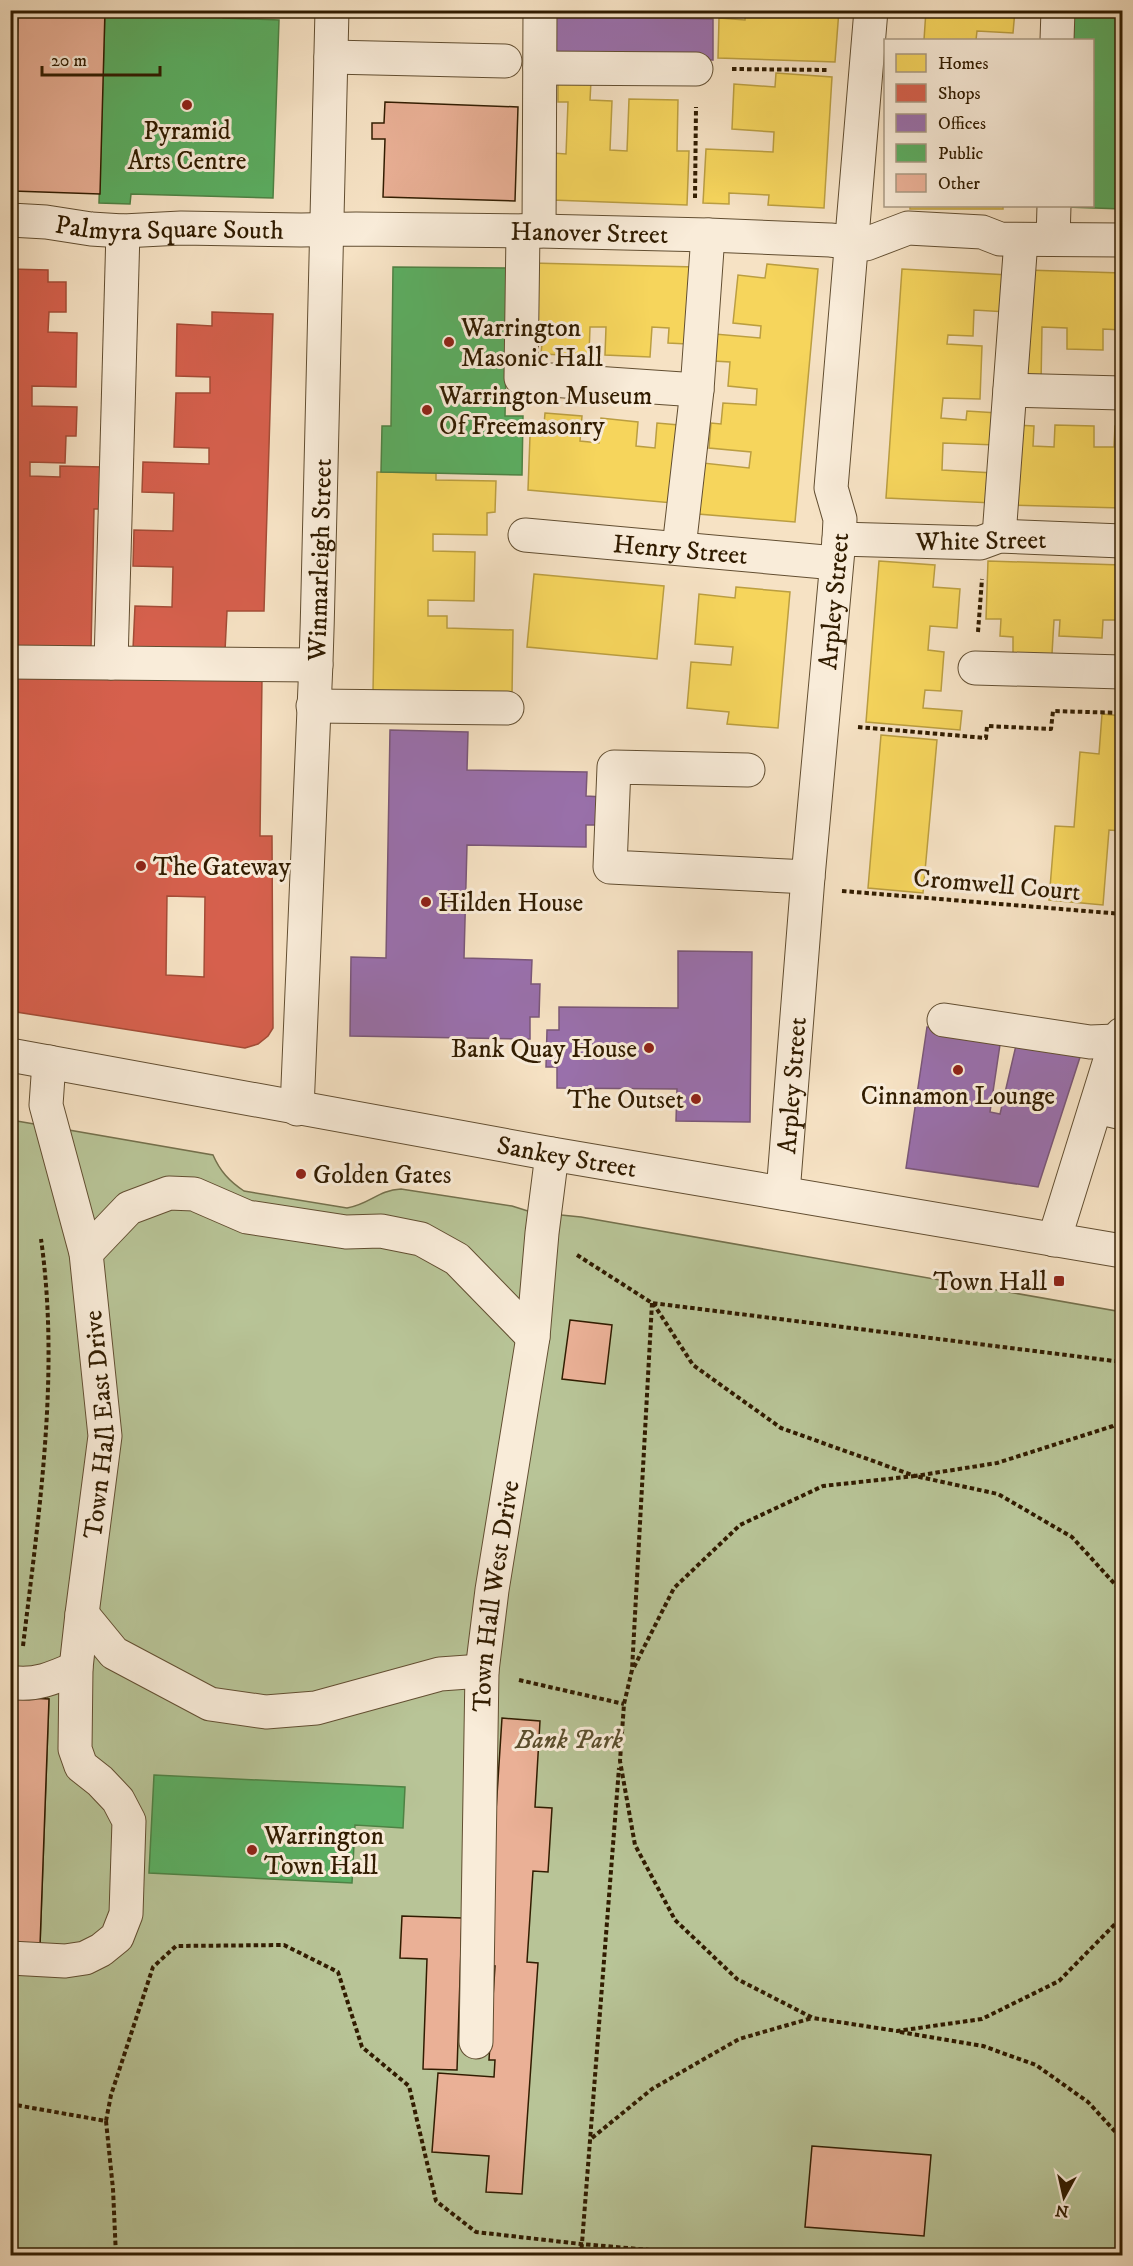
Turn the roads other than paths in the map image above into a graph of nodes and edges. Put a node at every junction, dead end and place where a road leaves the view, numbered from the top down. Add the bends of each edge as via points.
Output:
1 (332, 10) edge
2 (540, 10) edge
3 (871, 10) edge
4 (1058, 10) edge
5 (1057, 39) edge
6 (331, 57) junction
7 (505, 62) dead end
8 (540, 68) junction
9 (696, 69) road end
10 (1053, 207) edge
11 (10, 220) edge
12 (328, 230) junction
13 (123, 231) junction
14 (531, 231) junction
15 (701, 235) junction
16 (1037, 239) junction
17 (1122, 240) edge
18 (852, 242) junction
19 (697, 390) junction
20 (1010, 390) junction
21 (1122, 393) edge
22 (525, 535) dead end
23 (989, 540) junction
24 (1122, 541) edge
25 (679, 548) junction
26 (837, 551) junction
27 (10, 662) edge
28 (111, 663) junction
29 (316, 665) junction
30 (975, 668) road end
31 (1122, 672) edge
32 (507, 708) dead end
33 (313, 722) junction
34 (748, 770) dead end
35 (808, 877) junction
36 (944, 1020) dead end
37 (1119, 1038) edge
38 (10, 1055) edge
39 (49, 1062) junction
40 (297, 1108) junction
41 (1109, 1110) edge
42 (552, 1154) junction
43 (783, 1193) junction
44 (1053, 1240) junction
45 (1122, 1251) edge
46 (86, 1253) junction
47 (534, 1337) junction
48 (82, 1614) junction
49 (76, 1668) junction
50 (482, 1671) junction
51 (10, 1682) edge
52 (10, 1958) edge
53 (476, 2042) dead end

1 - 6 street, Winmarleigh Street
2 - 8 street
3 - 18 street, Arpley Street
4 - 5 street
6 - 7 street
6 - 12 street, Winmarleigh Street
8 - 9 street
8 - 14 street
10 - 16 street
11 - 13 street, Palmyra Square South
12 - 13 street, Palmyra Square South
12 - 14 street, Hanover Street
12 - 29 street, Winmarleigh Street
13 - 28 street
14 - 15 street, Hanover Street
14 - 19 street via 521,378
15 - 18 street, Hanover Street
15 - 19 street
16 - 17 street, Hanover Street
16 - 18 street, Hanover Street via 908,228 866,244
16 - 20 street
18 - 26 street, Arpley Street via 831,488 840,519
19 - 25 street
20 - 21 street
20 - 23 street
22 - 25 street, Henry Street
23 - 24 street, White Street
23 - 26 street, White Street
25 - 26 street, Henry Street
26 - 35 street, Arpley Street
27 - 28 street
28 - 29 street
29 - 33 street, Winmarleigh Street
30 - 31 street
32 - 33 street
33 - 40 street, Winmarleigh Street
34 - 35 street via 614,767 610,867
35 - 43 street, Arpley Street
36 - 37 street via 1090,1042
37 - 41 street
38 - 39 street, Sankey Street
39 - 40 street, Sankey Street
39 - 46 street, Town Hall East Drive via 46,1105
40 - 42 street, Sankey Street
41 - 44 street
42 - 43 street, Sankey Street
42 - 47 street, Town Hall West Drive
43 - 44 street, Sankey Street
44 - 45 street, Sankey Street
46 - 47 street via 129,1208 169,1193 194,1194 247,1217 421,1239 457,1259
46 - 48 street, Town Hall East Drive via 105,1436
47 - 50 street, Town Hall West Drive
48 - 49 street, Town Hall East Drive
48 - 50 street via 114,1653 210,1704 266,1712 316,1708 440,1674
49 - 51 street via 36,1682
49 - 52 street, Town Hall East Drive via 75,1749 81,1766 118,1800 129,1821 126,1914 117,1937 85,1958
50 - 53 street, Town Hall West Drive

